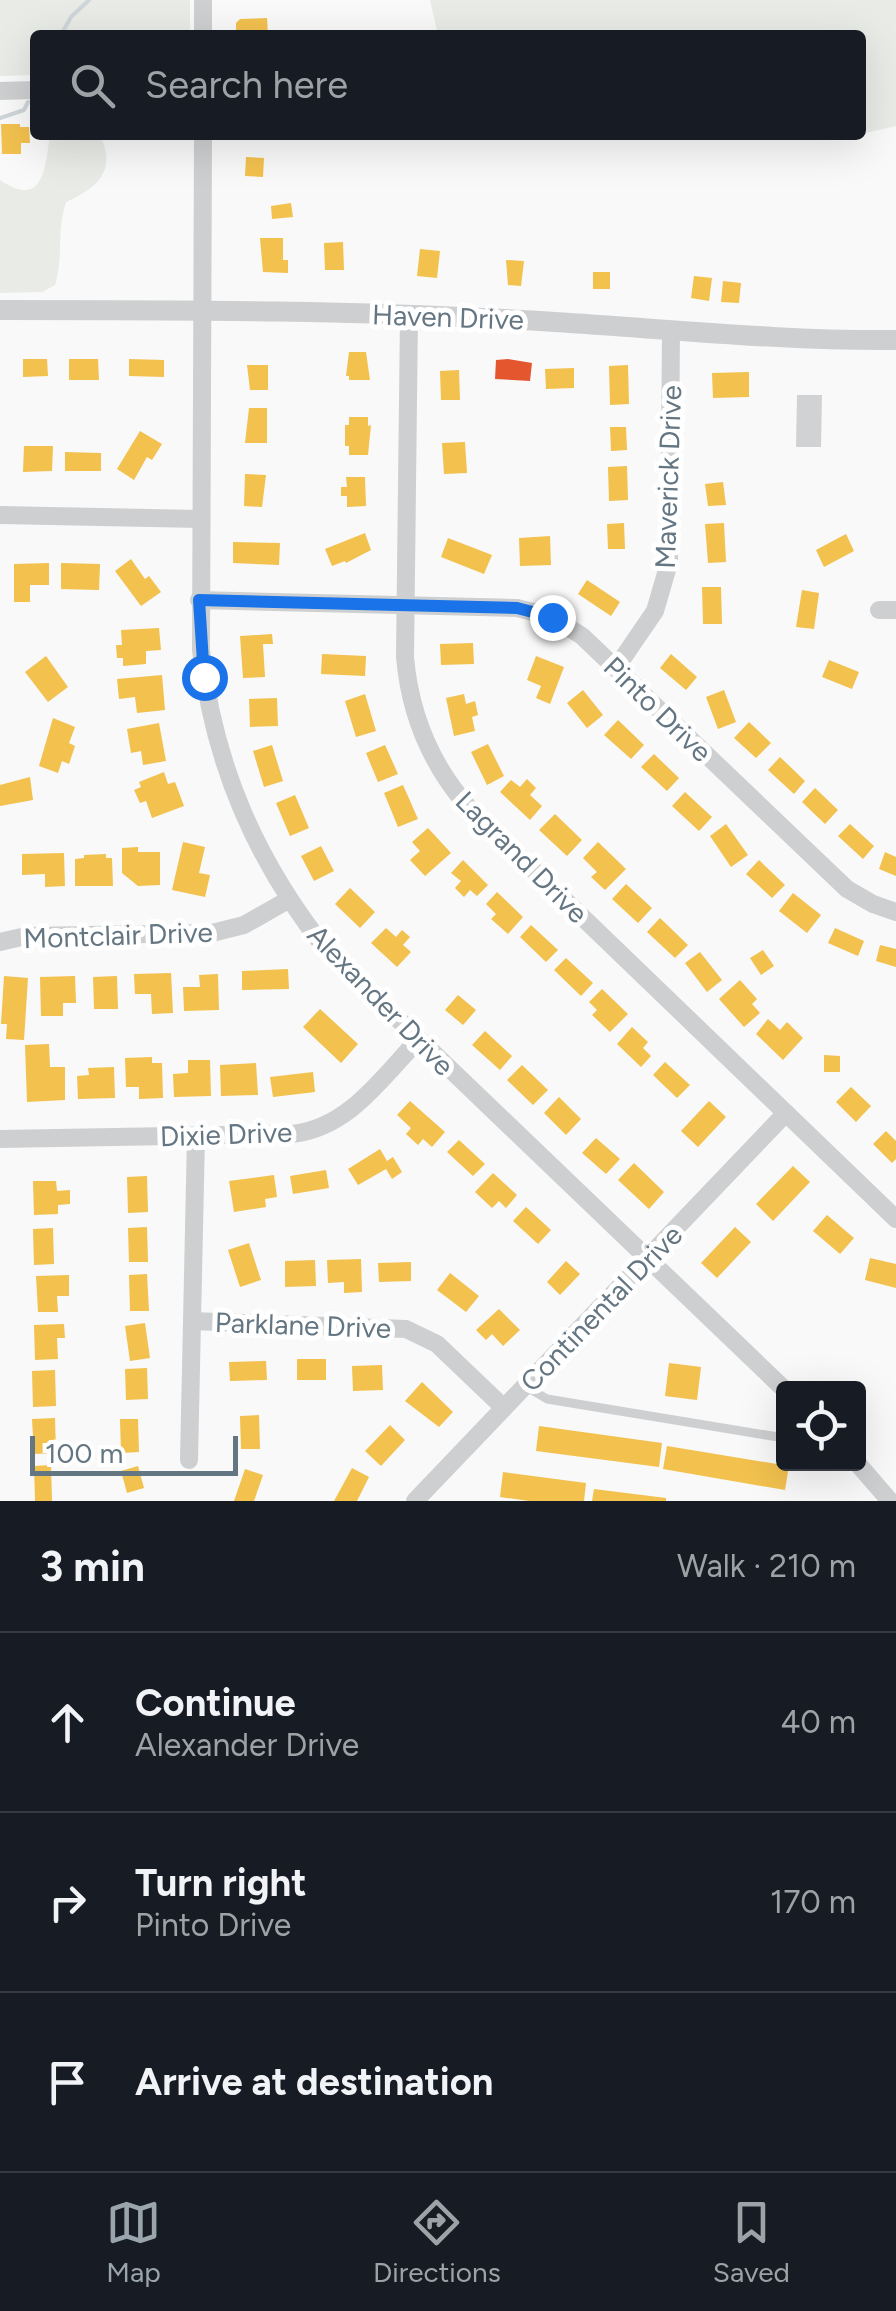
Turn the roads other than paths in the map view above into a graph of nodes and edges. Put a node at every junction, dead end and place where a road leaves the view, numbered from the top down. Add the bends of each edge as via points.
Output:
1 (204, 0) edge
2 (203, 30) edge
3 (30, 90) edge
4 (0, 91) edge
5 (202, 140) edge
6 (0, 310) edge
7 (202, 310) junction
8 (409, 315) junction
9 (671, 331) junction
10 (896, 340) edge
11 (0, 515) edge
12 (200, 519) junction
13 (199, 600) junction
14 (406, 605) junction
15 (616, 668) junction
16 (288, 900) junction
17 (896, 912) edge
18 (0, 942) edge
19 (417, 1040) junction
20 (786, 1114) junction
21 (196, 1136) junction
22 (0, 1139) edge
23 (896, 1219) edge
24 (647, 1260) junction
25 (192, 1321) junction
26 (776, 1381) edge
27 (525, 1386) junction
28 (504, 1408) junction
29 (776, 1437) edge
30 (189, 1460) dead end
31 (864, 1471) edge
32 (424, 1499) edge
33 (890, 1501) edge

1 - 2 street
3 - 4 street
5 - 7 street, Alexander Drive
6 - 7 street, Haven Drive
7 - 8 street, Haven Drive
7 - 12 street, Alexander Drive
8 - 9 street, Haven Drive
8 - 14 street, Lagrand Drive
9 - 10 street, Haven Drive
9 - 15 street, Maverick Drive via 669,563 655,610
11 - 12 street
12 - 13 street, Alexander Drive
13 - 14 street, Pinto Drive
13 - 16 street, Alexander Drive via 204,677 219,750 248,829
14 - 15 street, Pinto Drive via 540,613 573,629
14 - 20 street, Lagrand Drive via 414,712 457,794
15 - 17 street, Pinto Drive via 847,889
16 - 18 street, Montclair Drive via 212,933
16 - 19 street, Alexander Drive via 328,952
19 - 21 street, Dixie Drive via 331,1124 292,1134
19 - 24 street, Alexander Drive
20 - 23 street, Lagrand Drive
20 - 24 street, Continental Drive
21 - 22 street, Dixie Drive
21 - 25 street
24 - 26 street, Alexander Drive
24 - 27 street, Continental Drive
25 - 28 street, Parklane Drive via 406,1329 437,1344
25 - 30 street
27 - 28 street, Continental Drive
27 - 29 lane via 548,1399
28 - 32 street, Continental Drive
31 - 33 street

